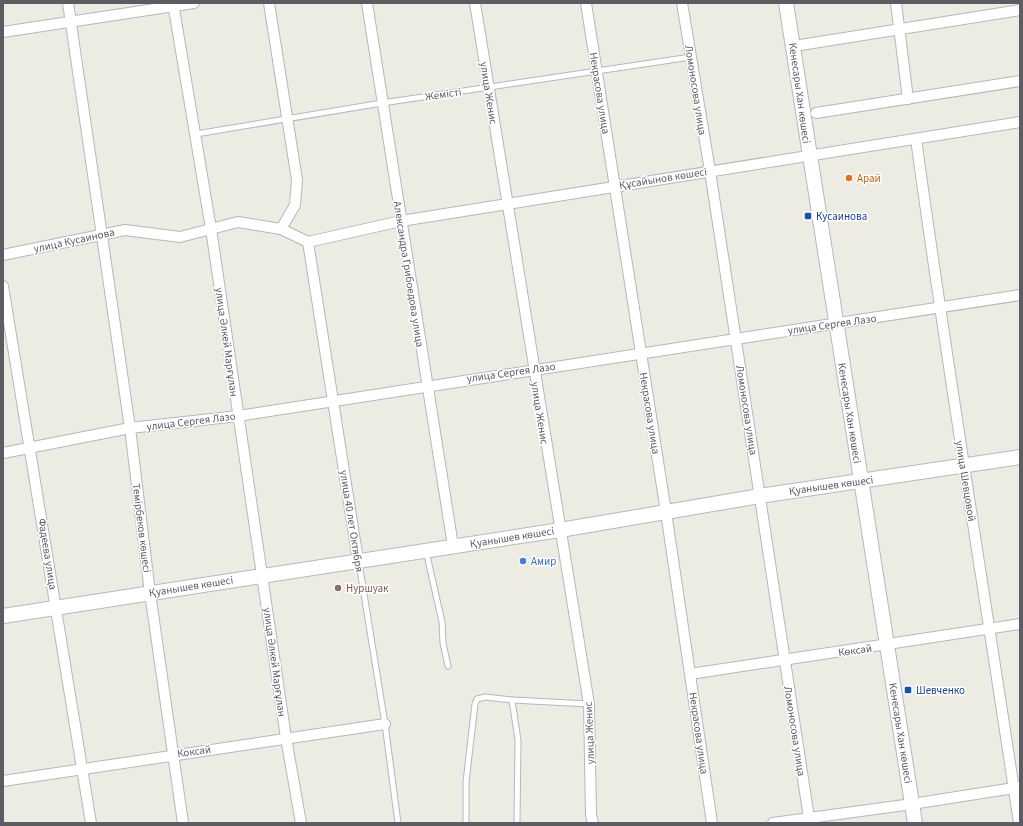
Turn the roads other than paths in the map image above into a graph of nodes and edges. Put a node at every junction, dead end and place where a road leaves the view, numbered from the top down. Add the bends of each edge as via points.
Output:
1 (68, 3) edge
2 (194, 3) edge
3 (269, 3) edge
4 (367, 3) edge
5 (474, 3) edge
6 (586, 3) edge
7 (682, 3) edge
8 (786, 3) edge
9 (896, 3) edge
10 (173, 4) edge
11 (1018, 8) edge
12 (70, 21) junction
13 (900, 29) junction
14 (3, 32) edge
15 (794, 46) junction
16 (691, 57) junction
17 (596, 70) junction
18 (1020, 81) edge
19 (488, 87) junction
20 (908, 99) junction
21 (382, 103) junction
22 (816, 113) dead end
23 (289, 119) junction
24 (1020, 122) edge
25 (196, 134) junction
26 (916, 138) junction
27 (810, 156) junction
28 (710, 171) junction
29 (614, 186) junction
30 (506, 203) junction
31 (401, 221) junction
32 (211, 229) junction
33 (282, 229) junction
34 (100, 234) junction
35 (308, 242) junction
36 (3, 255) edge
37 (3, 286) edge
38 (1020, 295) edge
39 (939, 308) junction
40 (836, 324) junction
41 (735, 338) junction
42 (641, 354) junction
43 (533, 369) junction
44 (427, 385) junction
45 (333, 400) junction
46 (238, 416) junction
47 (130, 428) junction
48 (31, 449) junction
49 (3, 454) edge
50 (1020, 457) edge
51 (963, 466) junction
52 (861, 481) junction
53 (760, 496) junction
54 (666, 512) junction
55 (560, 530) junction
56 (453, 546) junction
57 (425, 550) junction
58 (358, 560) junction
59 (262, 576) junction
60 (150, 593) junction
61 (57, 608) junction
62 (3, 616) edge
63 (1020, 624) edge
64 (990, 629) junction
65 (887, 646) junction
66 (785, 660) junction
67 (448, 666) dead end
68 (690, 674) junction
69 (512, 700) junction
70 (589, 704) junction
71 (385, 724) junction
72 (286, 738) junction
73 (173, 754) junction
74 (83, 768) junction
75 (3, 781) edge
76 (1017, 787) edge
77 (912, 804) junction
78 (809, 818) junction
79 (91, 823) edge
80 (183, 823) edge
81 (301, 823) edge
82 (398, 823) edge
83 (466, 823) edge
84 (517, 823) edge
85 (593, 823) edge
86 (712, 823) edge
87 (773, 823) edge
88 (915, 823) edge
89 (1019, 823) edge

1 - 12 street, Темірбеков көшесі
2 - 10 street
3 - 23 street
4 - 21 street, Александра Грибоедова улица
5 - 19 street, улица Женис
6 - 17 street, Некрасова улица
7 - 16 street, Ломоносова улица
8 - 15 street, Кенесары Хан көшесі
9 - 13 street
10 - 12 street
10 - 25 street, улица Әлкей Марғұлан
11 - 13 street
12 - 14 street
12 - 34 street, Темірбеков көшесі
13 - 15 street
13 - 20 street
15 - 27 street, Кенесары Хан көшесі
16 - 17 lane, Жемісті
16 - 28 street, Ломоносова улица
17 - 19 lane, Жемісті
17 - 29 street, Некрасова улица
18 - 20 street
19 - 21 lane, Жемісті
19 - 30 street, улица Женис
20 - 22 street
21 - 23 lane, Жемісті
21 - 31 street, Александра Грибоедова улица
23 - 25 lane, Жемісті
23 - 33 street via 297,180 295,205
24 - 26 street, Құсайынов көшесі
25 - 32 street, улица Әлкей Марғұлан
26 - 27 street, Құсайынов көшесі
26 - 39 street, улица Шевцовой
27 - 28 street, Құсайынов көшесі
27 - 40 street, Кенесары Хан көшесі
28 - 29 street, Құсайынов көшесі
28 - 41 street, Ломоносова улица
29 - 30 street, Құсайынов көшесі
29 - 42 street, Некрасова улица
30 - 31 street, Құсайынов көшесі
30 - 43 street, улица Женис
31 - 35 street, Құсайынов көшесі
31 - 44 street, Александра Грибоедова улица
32 - 33 street, улица Кусаинова via 238,222
32 - 34 street, улица Кусаинова via 180,237 125,230
32 - 46 street, улица Әлкей Марғұлан
33 - 35 street, улица Кусаинова
34 - 36 street, улица Кусаинова
34 - 47 street, Темірбеков көшесі
35 - 45 street, улица 40 лет Октября
37 - 48 street, Фадеева улица
38 - 39 street, улица Сергея Лазо
39 - 40 street, улица Сергея Лазо
39 - 51 street, улица Шевцовой
40 - 41 street, улица Сергея Лазо
40 - 52 street, Кенесары Хан көшесі
41 - 42 street, улица Сергея Лазо
41 - 53 street, Ломоносова улица
42 - 43 street, улица Сергея Лазо
42 - 54 street, Некрасова улица
43 - 44 street, улица Сергея Лазо
43 - 55 street, улица Женис
44 - 45 street, улица Сергея Лазо
44 - 56 street, Александра Грибоедова улица
45 - 46 street, улица Сергея Лазо
45 - 58 street, улица 40 лет Октября
46 - 47 street, улица Сергея Лазо
46 - 59 street, улица Әлкей Марғұлан
47 - 48 street, улица Сергея Лазо
47 - 60 street, Темірбеков көшесі
48 - 49 street, улица Сергея Лазо
48 - 61 street, Фадеева улица
50 - 51 street, Қуанышев көшесі
51 - 52 street, Қуанышев көшесі
51 - 64 street, улица Шевцовой
52 - 53 street, Қуанышев көшесі
52 - 65 street, Кенесары Хан көшесі
53 - 54 street, Қуанышев көшесі
53 - 66 street, Ломоносова улица
54 - 55 street, Қуанышев көшесі
54 - 68 street, Некрасова улица
55 - 56 street, Қуанышев көшесі
55 - 70 street, улица Женис
56 - 57 street, Қуанышев көшесі
57 - 58 street, Қуанышев көшесі
57 - 67 lane via 441,617
58 - 59 street, Қуанышев көшесі
58 - 71 lane, улица 40 лет Октября
59 - 60 street, Қуанышев көшесі
59 - 72 street, улица Әлкей Марғұлан
60 - 61 street, Қуанышев көшесі
60 - 73 street, Темірбеков көшесі
61 - 62 street, Қуанышев көшесі
61 - 74 street, Фадеева улица
63 - 64 street, Көксай
64 - 65 street, Көксай
64 - 76 street, улица Шевцовой
65 - 66 street, Көксай
65 - 77 street, Кенесары Хан көшесі
66 - 68 street, Көксай
66 - 78 street, Ломоносова улица
68 - 86 street, Некрасова улица
69 - 70 lane
69 - 83 lane via 485,696 476,701 466,782
69 - 84 lane via 518,740
70 - 85 street, улица Женис
71 - 72 street, Коксай
71 - 82 lane, улица 40 лет Октября
72 - 73 street, Коксай
72 - 81 street, улица Әлкей Марғұлан
73 - 74 street, Коксай
73 - 80 street, Темірбеков көшесі
74 - 75 street, Коксай
74 - 79 street, Фадеева улица
76 - 77 street
76 - 89 street, улица Шевцовой
77 - 78 street
77 - 88 street, Кенесары Хан көшесі
78 - 87 street

